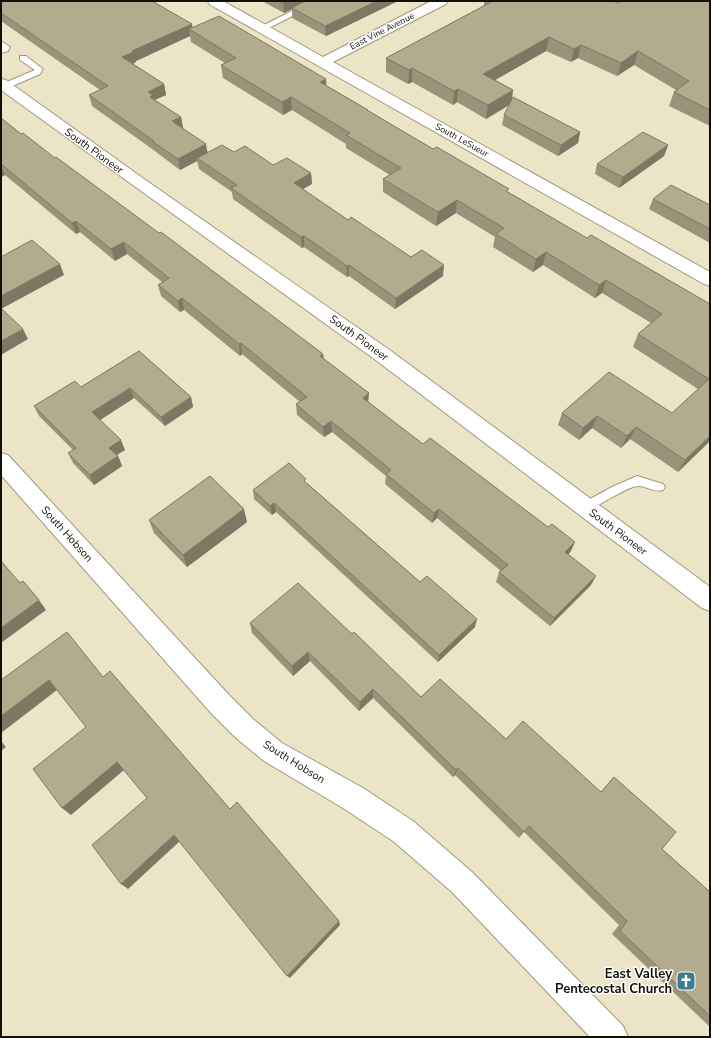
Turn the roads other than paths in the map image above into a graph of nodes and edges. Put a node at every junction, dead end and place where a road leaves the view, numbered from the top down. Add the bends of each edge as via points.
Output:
1 (214, 1) edge
2 (318, 1) edge
3 (441, 1) edge
4 (262, 28) junction
5 (1, 43) edge
6 (1, 51) edge
7 (23, 58) dead end
8 (322, 62) junction
9 (3, 84) edge
10 (710, 280) edge
11 (1, 461) edge
12 (658, 487) dead end
13 (585, 507) junction
14 (710, 602) edge
15 (612, 1037) edge

1 - 4 street, South LeSueur
2 - 4 lane
3 - 8 street, East Vine Avenue
4 - 8 street, South LeSueur
5 - 6 lane via 6,46
7 - 9 lane via 39,69 37,72
8 - 10 street, South LeSueur
9 - 13 street, South Pioneer via 384,356
11 - 15 street, South Hobson via 244,728 273,752 353,798 403,831 462,882
12 - 13 lane via 637,481
13 - 14 street, South Pioneer

